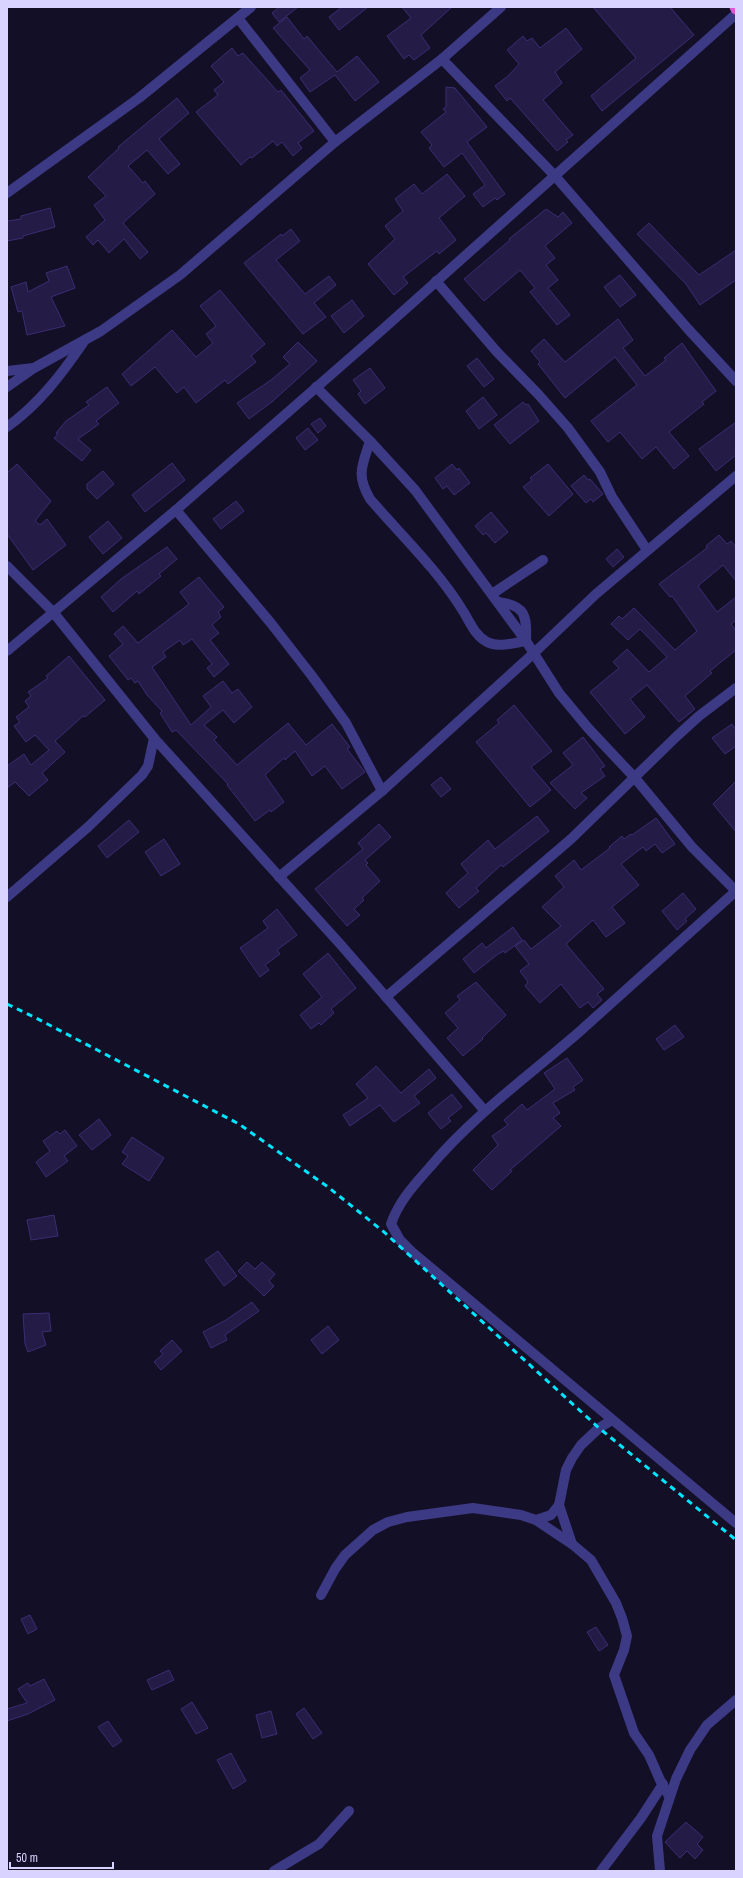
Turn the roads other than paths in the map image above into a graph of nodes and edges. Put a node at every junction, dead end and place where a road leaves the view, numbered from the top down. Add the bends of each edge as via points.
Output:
1 (251, 7) edge
2 (501, 7) edge
3 (736, 14) edge
4 (238, 18) junction
5 (442, 59) junction
6 (335, 142) junction
7 (555, 176) junction
8 (7, 183) edge
9 (19, 186) junction
10 (7, 193) edge
11 (436, 281) junction
12 (84, 341) junction
13 (34, 368) junction
14 (7, 371) edge
15 (736, 381) edge
16 (316, 387) junction
17 (9, 388) edge
18 (7, 428) edge
19 (370, 441) junction
20 (736, 476) edge
21 (176, 510) junction
22 (647, 550) junction
23 (543, 560) dead end
24 (7, 566) edge
25 (495, 598) junction
26 (54, 612) junction
27 (526, 641) junction
28 (7, 651) edge
29 (534, 653) junction
30 (736, 688) edge
31 (154, 738) junction
32 (635, 778) junction
33 (382, 791) junction
34 (279, 877) junction
35 (736, 891) edge
36 (7, 897) edge
37 (386, 997) junction
38 (484, 1110) junction
39 (612, 1420) junction
40 (559, 1505) junction
41 (536, 1520) junction
42 (736, 1523) edge
43 (572, 1544) junction
44 (321, 1595) dead end
45 (736, 1700) edge
46 (663, 1784) junction
47 (669, 1796) junction
48 (350, 1810) dead end
49 (274, 1871) edge
50 (601, 1871) edge
51 (660, 1871) edge

1 - 4 street
2 - 5 street
3 - 7 street
4 - 6 street
4 - 9 street via 139,98
5 - 6 street
5 - 7 street
6 - 12 street via 180,275 127,314
7 - 11 street
7 - 15 street
8 - 9 street
9 - 10 street
11 - 16 street
11 - 22 street via 497,352 568,428 600,472 612,497
12 - 13 street
12 - 18 street via 57,380 25,414
13 - 14 street
13 - 17 street
16 - 19 street
16 - 21 street
19 - 25 street via 415,490
19 - 27 street via 361,479 370,499 436,574 475,631 495,645
20 - 22 street
21 - 26 street
21 - 33 street via 312,676 346,723
22 - 29 street
23 - 25 street
24 - 26 street
25 - 27 street
25 - 27 street via 520,609 527,626
26 - 28 street
26 - 31 street
27 - 29 street
29 - 32 street via 560,693 588,728
29 - 33 street
30 - 32 street via 700,716
31 - 34 street
31 - 36 street via 148,766 142,775 88,827
32 - 35 street via 692,847
32 - 37 street via 571,839
33 - 34 street
34 - 37 street
35 - 38 street via 533,1072
37 - 38 street
38 - 39 street via 408,1191 397,1209 392,1224 400,1240 412,1252
39 - 40 street via 581,1445 572,1458 566,1470
39 - 42 street
40 - 41 street via 550,1515
40 - 43 street
41 - 43 street
41 - 44 street via 521,1515 473,1508 388,1522 373,1530 346,1555
43 - 46 street via 591,1560 609,1589 622,1618 626,1636 624,1650 614,1675 634,1733 649,1755
45 - 47 street via 716,1716 698,1737
46 - 47 street
46 - 50 street
47 - 51 street via 657,1836
48 - 49 street via 319,1844

